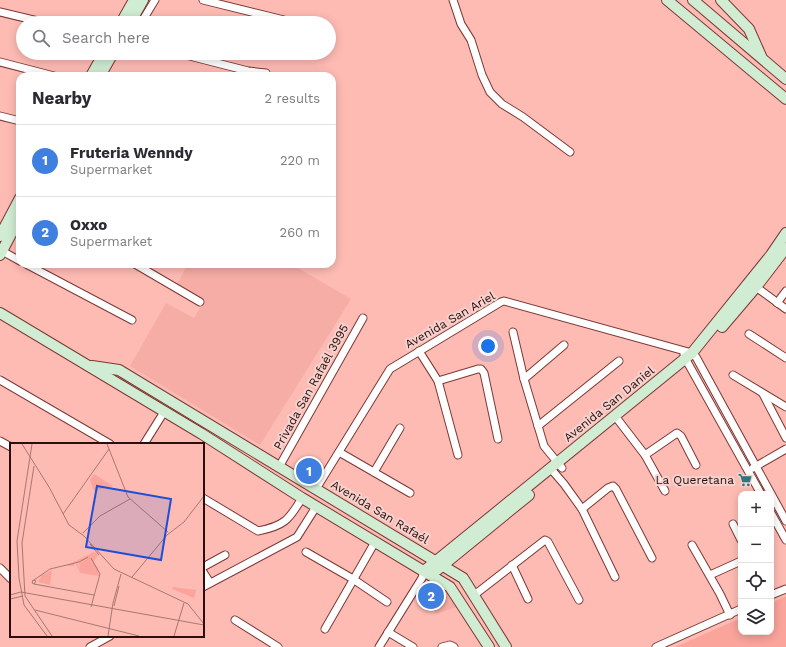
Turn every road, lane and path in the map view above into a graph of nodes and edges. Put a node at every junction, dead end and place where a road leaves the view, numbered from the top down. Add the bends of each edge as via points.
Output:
1 (134, 0) edge
2 (143, 0) edge
3 (155, 0) edge
4 (203, 0) edge
5 (453, 0) edge
6 (667, 0) edge
7 (693, 0) edge
8 (721, 0) edge
9 (0, 12) edge
10 (17, 16) edge
11 (125, 16) edge
12 (134, 16) edge
13 (145, 16) edge
14 (268, 16) edge
15 (100, 60) edge
16 (109, 60) edge
17 (205, 60) edge
18 (763, 60) junction
19 (0, 62) edge
20 (39, 72) edge
21 (93, 72) edge
22 (102, 72) edge
23 (257, 72) edge
24 (786, 79) edge
25 (786, 99) edge
26 (0, 116) edge
27 (16, 120) edge
28 (570, 152) dead end
29 (16, 206) edge
30 (16, 225) edge
31 (786, 233) edge
32 (0, 236) edge
33 (786, 248) edge
34 (1, 253) edge
35 (774, 257) junction
36 (16, 259) edge
37 (34, 268) edge
38 (142, 268) edge
39 (756, 287) junction
40 (786, 291) edge
41 (200, 302) dead end
42 (777, 303) junction
43 (786, 309) edge
44 (0, 313) edge
45 (363, 318) dead end
46 (132, 320) dead end
47 (514, 332) dead end
48 (749, 334) dead end
49 (564, 345) dead end
50 (419, 351) junction
51 (689, 356) junction
52 (786, 358) edge
53 (619, 361) dead end
54 (86, 366) junction
55 (733, 375) dead end
56 (524, 379) junction
57 (0, 380) edge
58 (438, 381) junction
59 (762, 393) junction
60 (786, 407) edge
61 (164, 412) junction
62 (617, 418) junction
63 (208, 423) junction
64 (538, 426) junction
65 (400, 428) dead end
66 (202, 434) junction
67 (786, 438) edge
68 (498, 439) dead end
69 (0, 441) edge
70 (108, 443) edge
71 (145, 443) edge
72 (10, 446) edge
73 (786, 449) edge
74 (339, 452) junction
75 (458, 455) dead end
76 (645, 455) junction
77 (696, 465) dead end
78 (756, 466) junction
79 (278, 467) junction
80 (556, 468) junction
81 (748, 470) junction
82 (374, 472) junction
83 (316, 489) junction
84 (759, 491) edge
85 (665, 492) dead end
86 (410, 494) dead end
87 (302, 498) junction
88 (204, 499) edge
89 (316, 507) junction
90 (582, 509) junction
91 (774, 518) edge
92 (786, 521) edge
93 (733, 524) dead end
94 (738, 534) edge
95 (786, 540) edge
96 (375, 542) junction
97 (692, 545) dead end
98 (306, 552) dead end
99 (225, 555) dead end
100 (652, 558) dead end
101 (738, 562) edge
102 (439, 563) junction
103 (512, 565) junction
104 (204, 566) edge
105 (0, 568) edge
106 (425, 575) junction
107 (710, 575) junction
108 (615, 577) dead end
109 (10, 578) edge
110 (353, 579) junction
111 (206, 585) edge
112 (786, 588) edge
113 (774, 594) edge
114 (473, 596) junction
115 (528, 599) dead end
116 (579, 600) dead end
117 (387, 602) dead end
118 (738, 610) edge
119 (730, 614) junction
120 (235, 620) dead end
121 (325, 629) dead end
122 (388, 632) junction
123 (108, 637) edge
124 (90, 647) edge
125 (278, 647) edge
126 (378, 647) edge
127 (413, 647) edge
128 (442, 647) edge
129 (454, 647) edge
130 (489, 647) edge
131 (506, 647) edge
132 (656, 647) edge

1 - 11 main road
2 - 12 main road
3 - 13 street
4 - 14 street
5 - 28 street via 461,24 472,40 490,92 502,104
6 - 25 main road
7 - 18 main road
8 - 18 main road via 748,29
9 - 10 street
15 - 21 main road
16 - 22 main road
17 - 23 street
18 - 24 main road
19 - 20 street
26 - 27 street
29 - 32 main road
30 - 34 main road
31 - 35 main road, Avenida San Daniel
33 - 35 main road, Avenida San Daniel
34 - 36 street
35 - 39 main road, Avenida San Daniel
35 - 51 main road, Avenida San Daniel
37 - 46 street
38 - 41 street
39 - 42 street
39 - 51 main road, Avenida San Daniel
40 - 42 street
42 - 43 street
44 - 54 main road, Avenida San Rafaél
45 - 79 street, Privada San Rafaél 3995
47 - 56 street
48 - 52 street
49 - 56 street
50 - 51 street, Avenida San Ariel via 504,301
50 - 58 street
50 - 74 street, Avenida San Ariel via 390,369
51 - 62 main road, Avenida San Daniel
51 - 78 street
51 - 81 street
53 - 64 street
54 - 61 main road, Avenida San Rafaél
54 - 63 main road, Avenida San Rafaél via 119,370
55 - 59 street
56 - 64 street
57 - 70 street
58 - 68 street via 481,369
58 - 75 street
59 - 60 street
59 - 67 street
61 - 66 main road, Avenida San Rafaél
61 - 71 street
62 - 76 street
62 - 80 main road, Avenida San Daniel
63 - 66 main road
63 - 79 main road, Avenida San Rafaél
64 - 80 street via 544,446
65 - 82 street
66 - 87 main road, Avenida San Rafaél
69 - 72 street
73 - 78 street
74 - 82 street
74 - 83 street, Avenida San Ariel
76 - 77 street via 677,433
76 - 85 street
78 - 81 street
78 - 92 street
79 - 83 main road, Avenida San Rafaél
80 - 90 street
80 - 102 main road, Avenida San Daniel
81 - 84 street
82 - 86 street
83 - 102 main road, Avenida San Rafaél
87 - 88 street via 288,520 272,529 258,531
87 - 89 main road, Avenida San Rafaél
89 - 96 main road, Avenida San Rafaél
89 - 111 street via 297,537
90 - 100 street via 613,486
90 - 108 street
91 - 95 street
93 - 94 street
96 - 106 main road, Avenida San Rafaél
96 - 110 street
97 - 107 street
98 - 110 street
99 - 104 street
101 - 107 street
102 - 106 main road, Avenida San Daniel
102 - 114 main road, Avenida San Rafaél via 463,578
103 - 114 street
103 - 115 street
103 - 116 street via 545,540
105 - 109 street
106 - 122 street
106 - 130 main road, Avenida San Rafaél via 450,587
107 - 119 street
110 - 117 street
110 - 121 street
112 - 113 street
114 - 131 main road, Avenida San Rafaél
118 - 119 street
119 - 132 street
120 - 125 street
122 - 126 street
122 - 127 street
123 - 124 street
128 - 129 street

